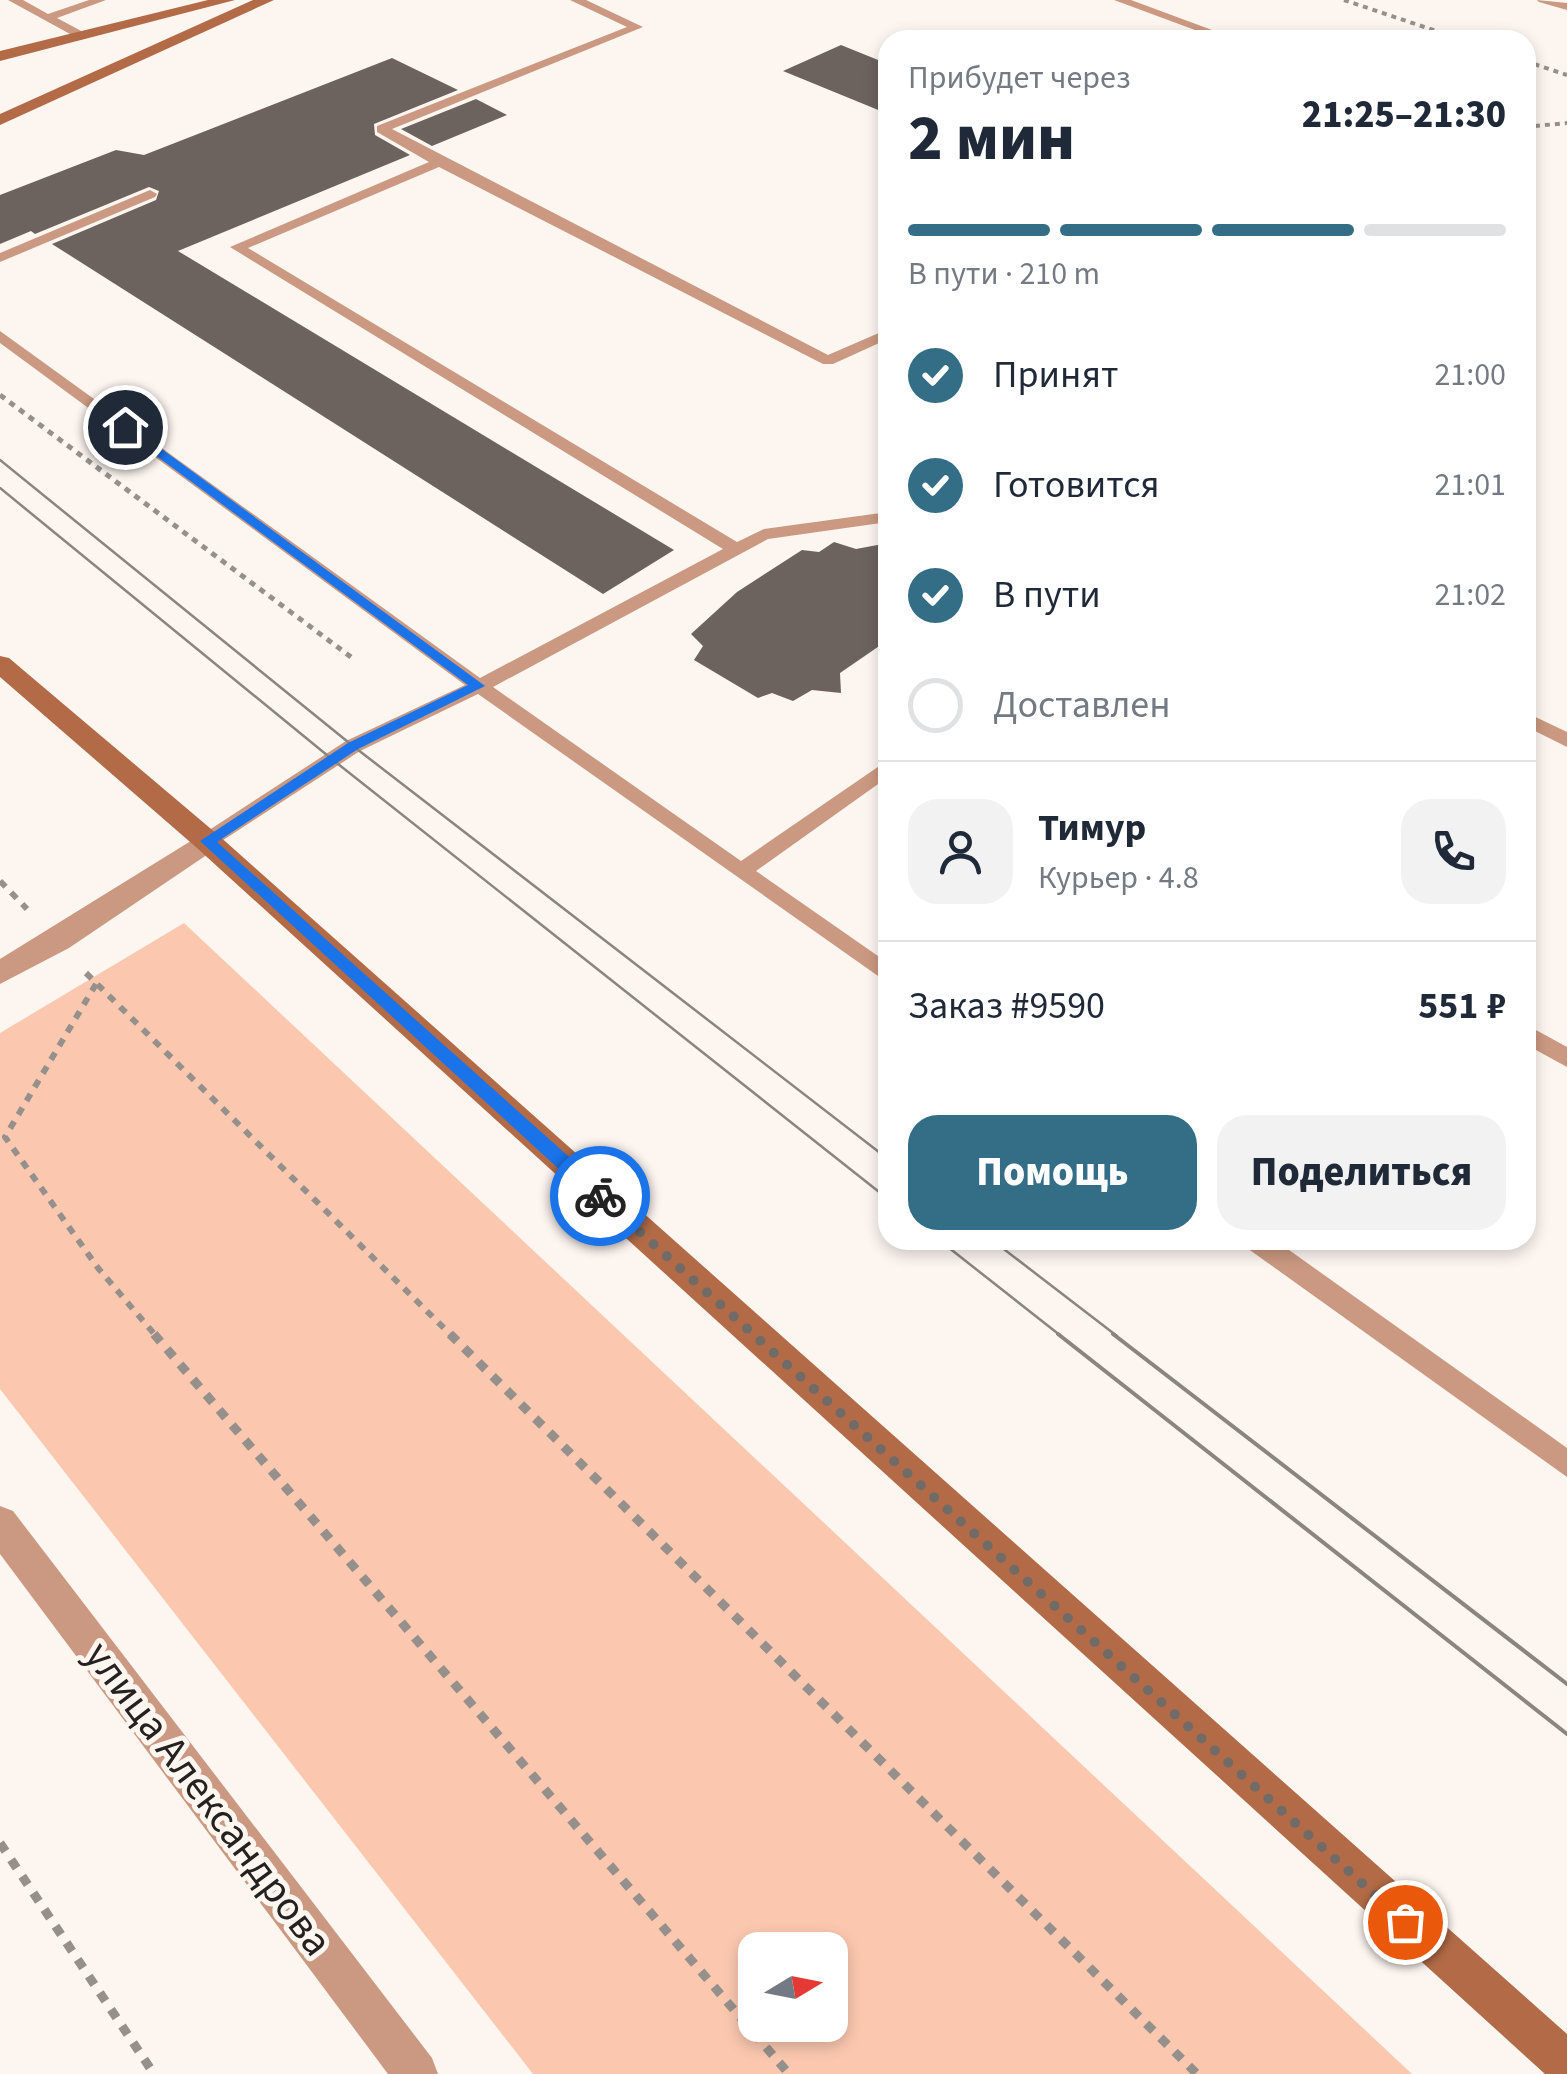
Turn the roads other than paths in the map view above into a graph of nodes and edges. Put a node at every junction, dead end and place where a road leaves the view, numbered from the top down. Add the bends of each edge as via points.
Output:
1 (14, 0) edge
2 (100, 0) edge
3 (227, 0) edge
4 (266, 0) edge
5 (576, 0) edge
6 (1120, 0) edge
7 (1543, 0) edge
8 (1567, 7) edge
9 (47, 18) junction
10 (1205, 30) edge
11 (80, 36) junction
12 (4, 55) edge
13 (0, 120) edge
14 (439, 162) junction
15 (150, 194) dead end
16 (0, 258) edge
17 (0, 336) edge
18 (878, 337) edge
19 (878, 518) edge
20 (738, 550) junction
21 (0, 664) edge
22 (478, 686) junction
23 (1536, 724) edge
24 (1567, 740) edge
25 (878, 774) edge
26 (207, 841) junction
27 (743, 870) junction
28 (878, 968) edge
29 (0, 973) edge
30 (1536, 1040) edge
31 (1567, 1058) edge
32 (1270, 1250) edge
33 (1567, 1464) edge
34 (0, 1524) edge
35 (1567, 2064) edge
36 (416, 2074) edge

1 - 9 lane
2 - 9 lane
3 - 11 main road
4 - 13 main road
5 - 14 lane via 636,27 382,129
6 - 10 lane
7 - 8 lane
9 - 11 lane
11 - 12 main road
14 - 18 lane via 828,362
14 - 20 lane via 237,247
15 - 16 lane
17 - 22 lane
19 - 20 lane via 764,534
20 - 22 lane
21 - 26 main road
22 - 26 lane via 353,746
22 - 27 lane
23 - 24 lane
25 - 27 lane
26 - 29 street
26 - 35 main road
27 - 28 lane
30 - 31 lane
32 - 33 lane
34 - 36 street, улица Александрова

